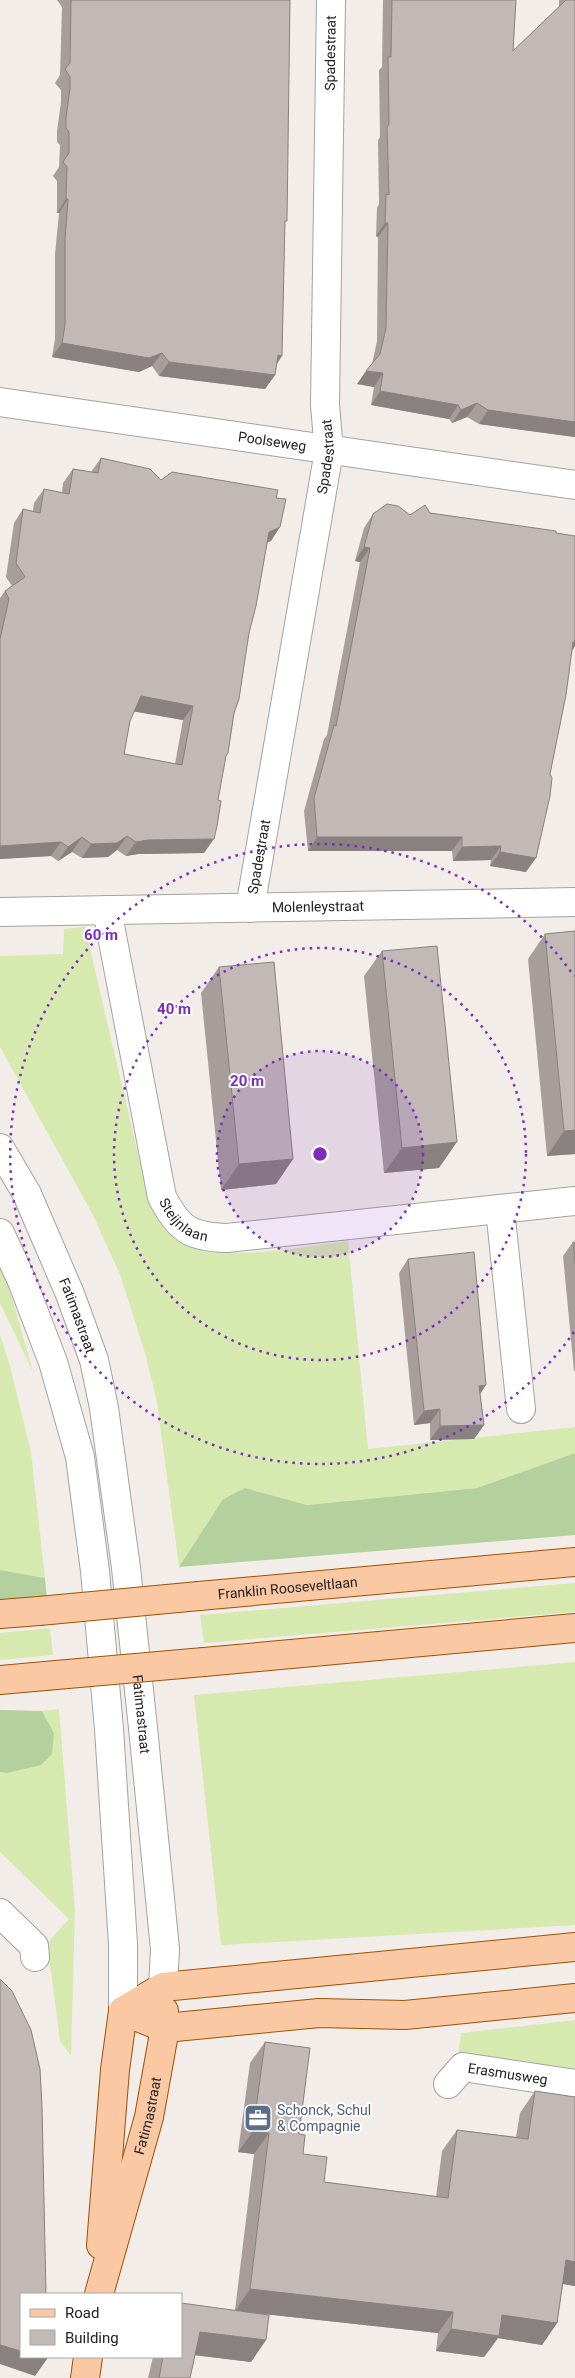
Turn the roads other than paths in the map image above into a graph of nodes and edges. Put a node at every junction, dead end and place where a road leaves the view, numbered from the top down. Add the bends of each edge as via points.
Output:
1 (331, 0) edge
2 (0, 402) edge
3 (329, 450) junction
4 (575, 485) edge
5 (575, 902) edge
6 (250, 908) junction
7 (107, 910) junction
8 (0, 912) edge
9 (0, 1148) edge
10 (575, 1201) edge
11 (500, 1209) junction
12 (0, 1233) edge
13 (521, 1409) dead end
14 (575, 1562) edge
15 (0, 1614) edge
16 (575, 1628) edge
17 (0, 1680) edge
18 (0, 1913) edge
19 (575, 1947) edge
20 (35, 1957) dead end
21 (163, 1987) junction
22 (575, 1998) edge
23 (123, 2010) junction
24 (165, 2028) junction
25 (448, 2084) dead end
26 (575, 2084) edge
27 (98, 2293) edge
28 (98, 2293) edge
29 (88, 2358) edge
30 (85, 2378) edge

1 - 3 street, Spadestraat via 325,395
2 - 3 street, Poolseweg
3 - 4 street, Poolseweg
3 - 6 street, Spadestraat
5 - 6 street, Molenleystraat
6 - 7 street, Molenleystraat
7 - 8 street, Molenleystraat
7 - 11 street, Steijnlaan via 162,1197 170,1214 184,1228 202,1237 227,1238
9 - 21 street, Fatimastraat via 27,1194 70,1294 94,1360 104,1408 141,1709 165,1949
10 - 11 street, Steijnlaan
11 - 13 street
12 - 23 street, Fatimastraat via 53,1362 80,1457 95,1571 109,1729 123,1944
14 - 15 main road, Franklin Rooseveltlaan, bridge
16 - 17 main road, bridge
18 - 20 street via 34,1946
19 - 21 main road
21 - 23 main road
21 - 24 main road, Fatimastraat
22 - 24 main road via 405,2015 319,2013
23 - 24 main road
23 - 27 main road, Fatimastraat via 114,2070
24 - 28 main road, Fatimastraat via 149,2117
25 - 26 street, Erasmusweg via 463,2067
29 - 30 main road

